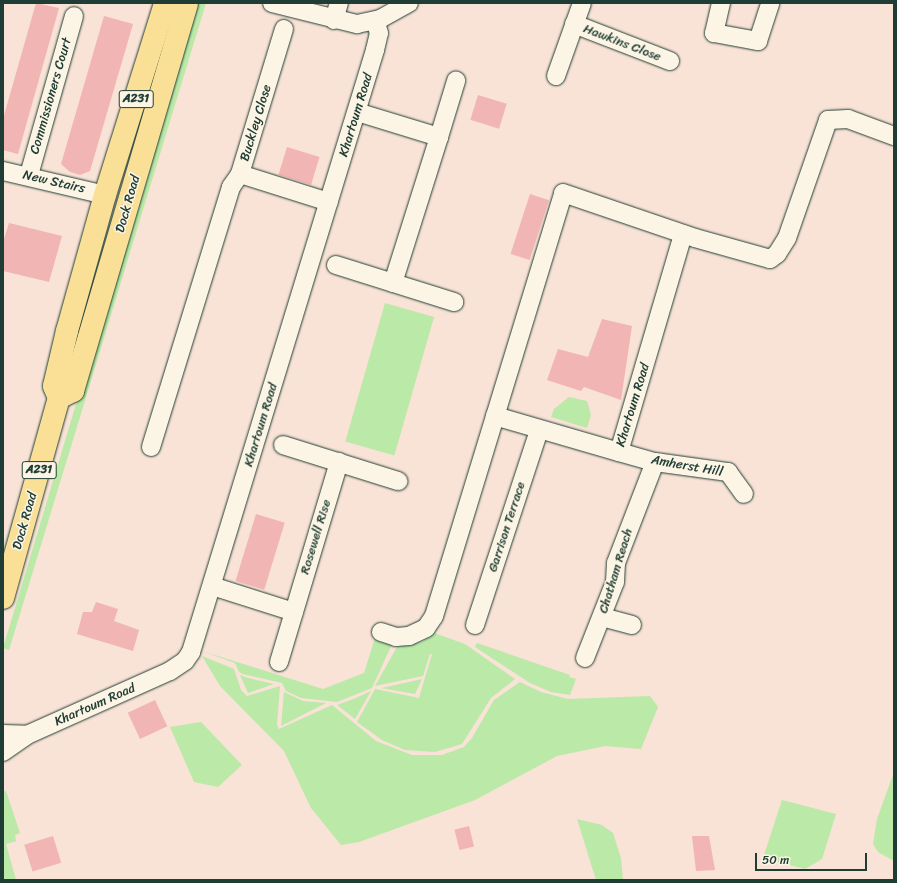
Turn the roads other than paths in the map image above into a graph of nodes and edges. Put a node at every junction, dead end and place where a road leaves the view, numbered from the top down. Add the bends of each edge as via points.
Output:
1 (165, 3) edge
2 (187, 3) edge
3 (272, 3) edge
4 (339, 3) edge
5 (408, 3) edge
6 (582, 3) edge
7 (721, 3) edge
8 (770, 3) edge
9 (74, 16) dead end
10 (334, 20) junction
11 (375, 21) junction
12 (574, 24) junction
13 (284, 29) dead end
14 (670, 61) dead end
15 (556, 76) dead end
16 (456, 81) dead end
17 (357, 112) junction
18 (894, 136) edge
19 (439, 137) junction
20 (3, 171) edge
21 (240, 174) junction
22 (29, 176) junction
23 (105, 195) junction
24 (329, 202) junction
25 (129, 203) junction
26 (683, 234) junction
27 (336, 265) dead end
28 (393, 283) junction
29 (79, 287) junction
30 (102, 293) junction
31 (454, 302) dead end
32 (59, 398) junction
33 (495, 416) junction
34 (539, 430) junction
35 (283, 445) dead end
36 (152, 447) dead end
37 (619, 452) junction
38 (339, 462) junction
39 (655, 462) junction
40 (398, 480) dead end
41 (744, 494) dead end
42 (212, 586) junction
43 (3, 598) edge
44 (294, 612) junction
45 (602, 617) junction
46 (475, 625) dead end
47 (632, 625) dead end
48 (382, 632) dead end
49 (585, 658) dead end
50 (279, 662) dead end
51 (5, 746) edge

1 - 23 main road, Dock Road / A231
2 - 25 main road, Dock Road / A231
3 - 10 street
4 - 10 street
5 - 11 street
6 - 12 street, Hawkins Close
7 - 8 street via 714,33 758,41
9 - 22 street, Commissioners Court
10 - 11 street via 358,24
11 - 17 street, Khartoum Road via 379,36
12 - 14 street, Hawkins Close
12 - 15 street, Hawkins Close
13 - 21 street, Buckley Close
16 - 19 street
17 - 19 street
17 - 24 street, Khartoum Road
18 - 26 street via 848,119 828,120 787,238 777,254 770,259
19 - 28 street
20 - 22 street, New Stairs
21 - 24 street, Buckley Close
21 - 36 street via 231,187
22 - 23 street, New Stairs
23 - 25 main road
23 - 29 main road, Dock Road / A231
24 - 42 street, Khartoum Road
25 - 30 main road, Dock Road / A231
26 - 33 street via 563,193
26 - 37 street, Khartoum Road
27 - 28 street
28 - 31 street
29 - 30 main road
29 - 32 main road, Dock Road / A231 via 54,386
30 - 32 main road, Dock Road / A231 via 73,390
32 - 43 main road, Dock Road / A231
33 - 34 street, Khartoum Road
33 - 48 street via 432,620 420,632 407,637
34 - 37 street, Khartoum Road
34 - 46 street, Garrison Terrace
35 - 38 street
37 - 39 street, Amherst Hill
38 - 40 street
38 - 44 street, Rosewell Rise
39 - 41 street, Amherst Hill via 728,472
39 - 45 street, Chatham Reach via 616,563 615,582
42 - 44 street
42 - 51 street, Khartoum Road via 191,652 185,661 170,671
44 - 50 street, Rosewell Rise
45 - 47 street
45 - 49 street, Chatham Reach

